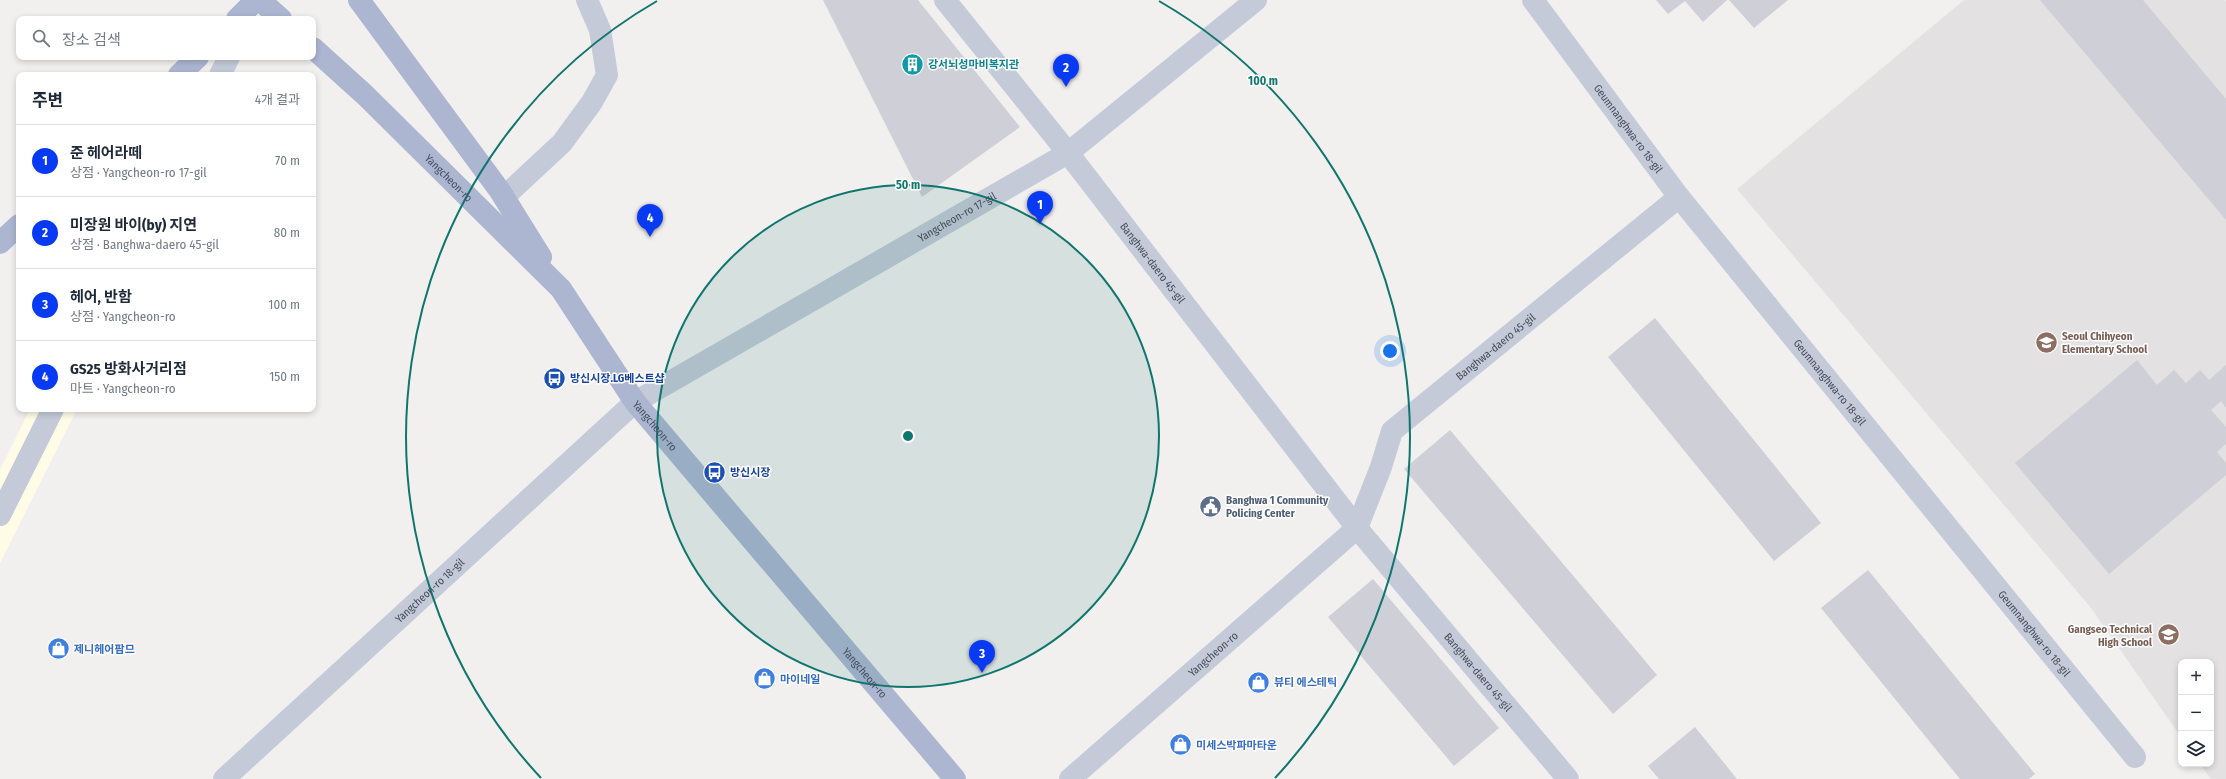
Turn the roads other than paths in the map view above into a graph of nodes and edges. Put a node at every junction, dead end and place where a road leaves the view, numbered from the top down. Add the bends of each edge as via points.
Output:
1 (258, 0) edge
2 (359, 0) edge
3 (587, 0) edge
4 (945, 0) edge
5 (1256, 0) edge
6 (1533, 0) edge
7 (240, 16) edge
8 (250, 16) edge
9 (277, 16) edge
10 (316, 51) edge
11 (195, 60) edge
12 (228, 60) edge
13 (182, 72) edge
14 (222, 72) edge
15 (1068, 153) junction
16 (504, 197) junction
17 (1679, 197) junction
18 (16, 228) edge
19 (0, 243) edge
20 (561, 289) junction
21 (635, 402) junction
22 (52, 412) edge
23 (0, 515) edge
24 (1357, 528) junction
25 (2135, 757) dead end
26 (224, 779) edge
27 (955, 779) edge
28 (1070, 779) edge
29 (1568, 779) edge

1 - 7 main road
1 - 8 street
1 - 9 main road
2 - 16 main road
3 - 16 street via 600,30 607,75 592,102 562,143
4 - 15 street, Banghwa-daero 45-gil
5 - 15 street, Yangcheon-ro 17-gil
6 - 17 street, Geumnanghwa-ro 18-gil
10 - 20 main road, Yangcheon-ro via 365,94
11 - 13 main road
12 - 14 street
15 - 21 street, Yangcheon-ro 17-gil
15 - 24 street, Banghwa-daero 45-gil
16 - 20 main road
17 - 24 street, Banghwa-daero 45-gil via 1392,431
17 - 25 street, Geumnanghwa-ro 18-gil
18 - 19 main road
20 - 21 main road, Yangcheon-ro
21 - 26 street, Yangcheon-ro 18-gil
21 - 27 main road, Yangcheon-ro
22 - 23 street
24 - 28 street, Yangcheon-ro
24 - 29 street, Banghwa-daero 45-gil

